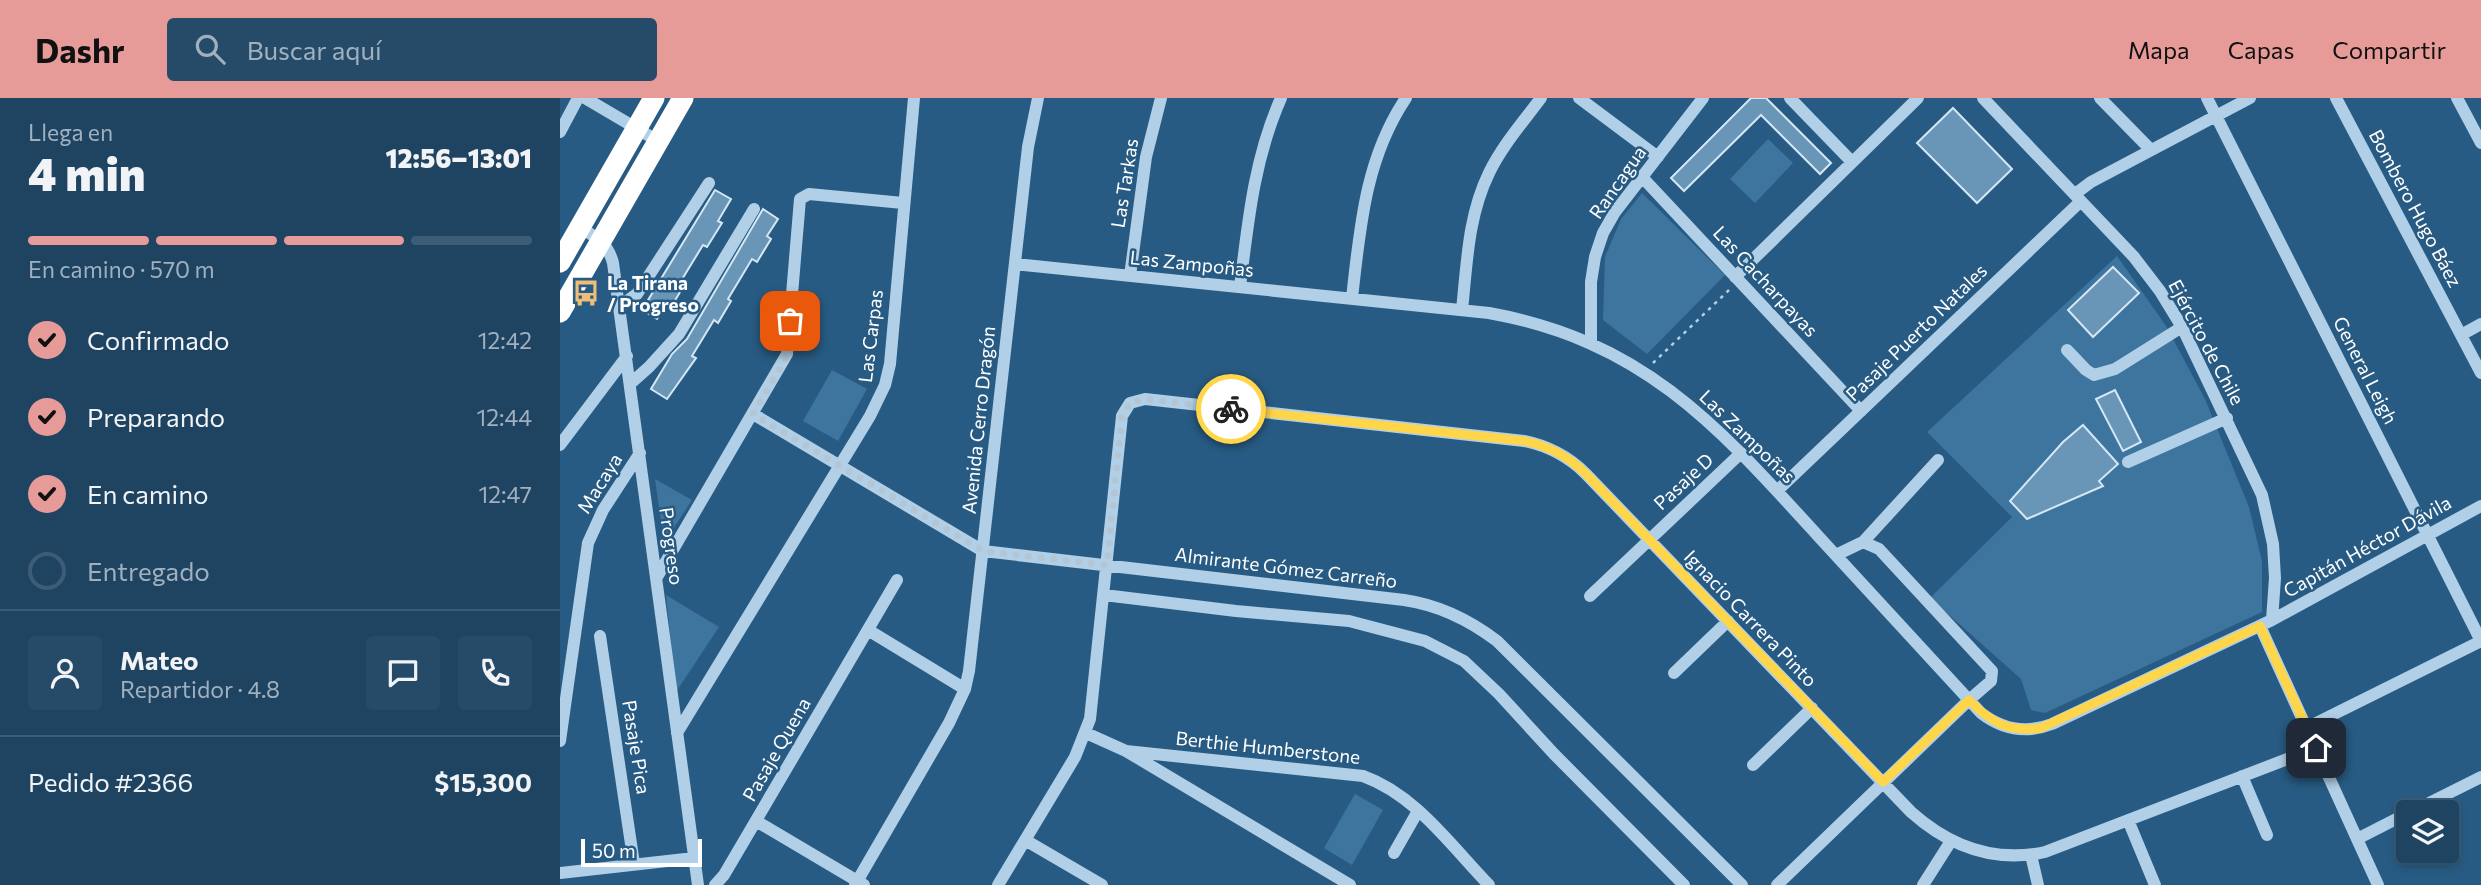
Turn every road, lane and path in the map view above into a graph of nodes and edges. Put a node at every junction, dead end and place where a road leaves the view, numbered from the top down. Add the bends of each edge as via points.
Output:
1 (578, 98) edge
2 (585, 98) edge
3 (654, 98) edge
4 (683, 98) edge
5 (914, 98) edge
6 (1038, 98) edge
7 (1161, 98) edge
8 (1281, 98) edge
9 (1406, 98) edge
10 (1541, 98) edge
11 (1580, 98) edge
12 (1703, 98) edge
13 (1790, 98) edge
14 (1918, 98) edge
15 (1983, 98) edge
16 (2100, 98) edge
17 (2207, 98) edge
18 (2250, 98) edge
19 (2336, 98) edge
20 (2457, 98) edge
21 (2216, 116) junction
22 (637, 128) junction
23 (560, 132) edge
24 (658, 141) junction
25 (2481, 142) edge
26 (2151, 150) junction
27 (1658, 157) junction
28 (1852, 162) junction
29 (1642, 177) junction
30 (709, 183) dead end
31 (2078, 197) junction
32 (903, 203) junction
33 (754, 209) dead end
34 (579, 227) junction
35 (601, 240) junction
36 (560, 262) edge
37 (1015, 264) junction
38 (1130, 276) junction
39 (1737, 279) junction
40 (1240, 287) junction
41 (1352, 298) junction
42 (620, 306) junction
43 (1462, 310) junction
44 (560, 312) edge
45 (2481, 324) edge
46 (2182, 327) junction
47 (2461, 335) junction
48 (1591, 342) junction
49 (2067, 350) dead end
50 (627, 356) junction
51 (1644, 372) junction
52 (2481, 373) edge
53 (631, 383) junction
54 (1861, 411) junction
55 (753, 414) junction
56 (2227, 418) junction
57 (560, 445) edge
58 (640, 453) junction
59 (1741, 453) junction
60 (1938, 460) dead end
61 (2128, 462) dead end
62 (840, 466) junction
63 (1777, 491) junction
64 (2481, 506) edge
65 (2427, 535) junction
66 (1649, 539) junction
67 (1863, 542) junction
68 (983, 551) junction
69 (1836, 555) junction
70 (1107, 565) junction
71 (657, 577) junction
72 (897, 580) dead end
73 (1104, 595) junction
74 (1590, 596) dead end
75 (1728, 621) junction
76 (2266, 623) junction
77 (867, 630) junction
78 (600, 636) dead end
79 (2481, 641) edge
80 (565, 664) edge
81 (1674, 673) dead end
82 (965, 689) junction
83 (1969, 700) junction
84 (1812, 709) junction
85 (2306, 728) junction
86 (677, 733) junction
87 (1086, 733) junction
88 (560, 741) edge
89 (2316, 748) junction
90 (1126, 751) junction
91 (1753, 765) dead end
92 (2242, 776) junction
93 (2481, 777) edge
94 (1883, 782) junction
95 (2435, 800) edge
96 (1418, 811) junction
97 (2128, 820) junction
98 (2396, 820) edge
99 (756, 821) junction
100 (2267, 835) dead end
101 (2357, 839) junction
102 (1026, 840) junction
103 (1951, 841) junction
104 (1394, 853) dead end
105 (2031, 855) junction
106 (694, 858) junction
107 (635, 864) junction
108 (563, 877) edge
109 (859, 884) edge
110 (698, 885) edge
111 (715, 885) edge
112 (998, 885) edge
113 (1102, 885) edge
114 (1348, 885) edge
115 (1489, 885) edge
116 (1684, 885) edge
117 (1742, 885) edge
118 (1777, 885) edge
119 (1923, 885) edge
120 (2038, 885) edge
121 (2155, 885) edge
122 (2378, 885) edge

1 - 23 street
2 - 22 street
3 - 22 highway
4 - 24 highway
5 - 32 street, Las Carpas
6 - 37 street, Avenida Cerro Dragón
7 - 38 street, Las Tarkas via 1146,157
8 - 40 street via 1254,183
9 - 41 street via 1381,145 1367,185
10 - 43 street via 1499,155 1482,188 1469,238
11 - 27 street
12 - 27 street, Rancagua
13 - 28 street
14 - 28 street
15 - 31 street, Ejército de Chile
16 - 26 street
17 - 21 street, General Leigh
18 - 21 street, Pasaje Puerto Natales
19 - 47 street, Bombero Hugo Báez
20 - 25 street
21 - 26 street, Pasaje Puerto Natales
21 - 65 street, General Leigh
22 - 24 street
22 - 34 highway
24 - 35 highway
26 - 31 street, Pasaje Puerto Natales via 2091,182
27 - 29 street, Rancagua
28 - 39 street
29 - 39 street, Las Cacharpayas
29 - 48 street, Rancagua via 1609,223 1595,257
30 - 42 street via 637,294
31 - 46 street, Ejército de Chile via 2147,274
31 - 54 street, Pasaje Puerto Natales
32 - 55 street via 809,194 800,199 787,354
32 - 62 street, Las Carpas via 885,385
33 - 53 street via 679,334
34 - 35 street
34 - 36 highway
35 - 42 street, Progreso via 612,256
35 - 44 highway
37 - 38 street, Las Zampoñas
37 - 68 street, Avenida Cerro Dragón
38 - 40 street, Las Zampoñas
39 - 51 path
39 - 54 street, Las Cacharpayas
40 - 41 street, Las Zampoñas
41 - 43 street, Las Zampoñas
42 - 50 street, Progreso
43 - 48 street, Las Zampoñas via 1541,324
45 - 47 street
46 - 49 street via 2115,369 2094,375
46 - 56 street, Ejército de Chile
47 - 52 street, Bombero Hugo Báez
48 - 51 street, Las Zampoñas
50 - 53 street, Progreso
50 - 57 street
51 - 59 street, Las Zampoñas via 1698,412
53 - 58 street, Progreso
54 - 63 street, Pasaje Puerto Natales
55 - 62 street, Almirante Gómez Carreño
55 - 71 street
56 - 61 street
56 - 76 street, Ejército de Chile via 2269,519 2275,578
58 - 71 street, Progreso
58 - 80 street, Macaya via 592,531
59 - 63 street, Las Zampoñas
59 - 66 street, Pasaje D
60 - 67 street
62 - 68 street, Almirante Gómez Carreño
62 - 86 street, Las Carpas
63 - 69 street, Las Zampoñas
64 - 65 street, Capitán Héctor Dávila
65 - 76 street, Capitán Héctor Dávila
65 - 79 street, General Leigh
66 - 70 street, Ignacio Carrera Pinto via 1576,464 1539,444 1145,399 1130,403 1122,416
66 - 74 street, Pasaje D
66 - 75 street, Ignacio Carrera Pinto
67 - 69 street
67 - 83 street via 1879,549 1992,671 1991,681
68 - 70 street, Almirante Gómez Carreño
68 - 82 street, Avenida Cerro Dragón
69 - 83 street, Las Zampoñas
70 - 73 street
70 - 117 street, Almirante Gómez Carreño via 1404,600 1467,620 1497,641
71 - 86 street, Progreso
72 - 77 street, Pasaje Quena
73 - 87 street
73 - 116 street via 1349,621 1425,641 1464,661
75 - 81 street
75 - 84 street, Ignacio Carrera Pinto
76 - 83 street, Las Zampoñas via 2041,728 2006,728 1988,719
76 - 85 street, Ejército de Chile
77 - 82 street
77 - 99 street, Pasaje Quena
78 - 107 street, Pasaje Pica
79 - 85 street
80 - 88 street, Macaya
82 - 109 street, Avenida Cerro Dragón
83 - 94 street
84 - 91 street
84 - 94 street, Ignacio Carrera Pinto
85 - 89 street, Ejército de Chile
86 - 106 street, Progreso
87 - 90 street, Berthie Humberstone
87 - 102 street
89 - 92 street, Ignacio Carrera Pinto
89 - 101 street, Ejército de Chile
90 - 96 street, Berthie Humberstone via 1351,773 1388,786
90 - 114 street, Berthie Humberstone
92 - 97 street, Ignacio Carrera Pinto
92 - 100 street
93 - 95 street
94 - 103 street, Ignacio Carrera Pinto via 1924,824
94 - 118 street
96 - 104 street
96 - 115 street, Berthie Humberstone
97 - 105 street, Ignacio Carrera Pinto
97 - 121 street
98 - 101 street
99 - 109 street
99 - 111 street, Pasaje Quena
101 - 122 street, Ejército de Chile
102 - 112 street
102 - 113 street
103 - 105 street, Ignacio Carrera Pinto via 1990,854
103 - 119 street
105 - 120 street
106 - 107 street
106 - 110 street, Progreso
107 - 108 street

